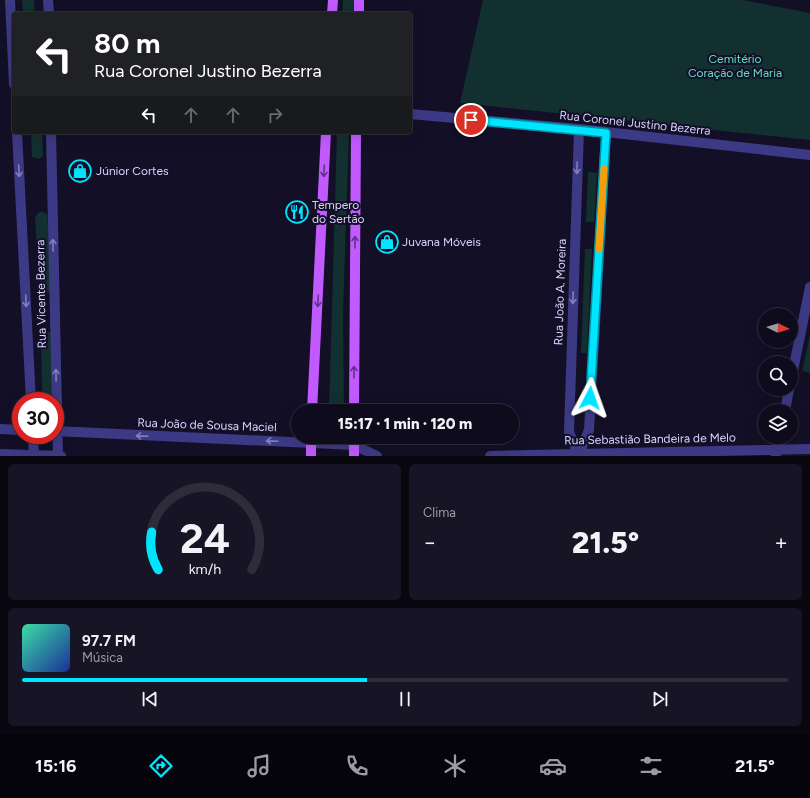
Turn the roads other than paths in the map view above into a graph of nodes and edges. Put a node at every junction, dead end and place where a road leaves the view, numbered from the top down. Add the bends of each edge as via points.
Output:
1 (10, 0) edge
2 (48, 0) edge
3 (333, 0) edge
4 (359, 0) edge
5 (49, 12) edge
6 (332, 12) edge
7 (359, 12) edge
8 (12, 42) edge
9 (412, 114) edge
10 (578, 129) junction
11 (606, 133) junction
12 (17, 134) edge
13 (51, 134) edge
14 (326, 134) edge
15 (356, 134) edge
16 (810, 155) edge
17 (810, 287) edge
18 (796, 356) edge
19 (31, 392) edge
20 (55, 392) edge
21 (312, 404) edge
22 (354, 404) edge
23 (0, 429) edge
24 (12, 430) edge
25 (64, 431) edge
26 (291, 439) edge
27 (33, 444) edge
28 (57, 444) edge
29 (311, 444) edge
30 (354, 444) edge
31 (359, 444) edge
32 (810, 449) edge
33 (776, 453) edge
34 (0, 454) edge
35 (34, 455) edge
36 (578, 455) edge
37 (58, 456) edge
38 (61, 456) edge
39 (311, 456) edge
40 (354, 456) edge
41 (377, 456) edge
42 (490, 456) edge

1 - 8 street
2 - 5 street
3 - 6 main road
4 - 7 main road
9 - 10 street, Rua Coronel Justino Bezerra
10 - 11 street, Rua Coronel Justino Bezerra
10 -> 36 street, Rua João A. Moreira via 569,432
11 - 16 street, Rua Coronel Justino Bezerra
11 - 36 street via 589,430
12 -> 19 street, Rua Vicente Bezerra
20 -> 13 street, Rua Vicente Bezerra
14 -> 21 main road
22 -> 15 main road
17 - 18 street
23 - 24 street
26 -> 25 street, Rua João de Sousa Maciel
27 - 35 street
28 - 37 street, Rua Vicente Bezerra
29 - 39 main road
30 - 40 main road
31 - 41 street, Rua João de Sousa Maciel
32 - 33 street, Rua Sebastião Bandeira de Melo
33 - 36 street, Rua Sebastião Bandeira de Melo
34 - 35 street
35 - 37 street
36 - 42 street, Rua Sebastião Bandeira de Melo
37 - 38 street

